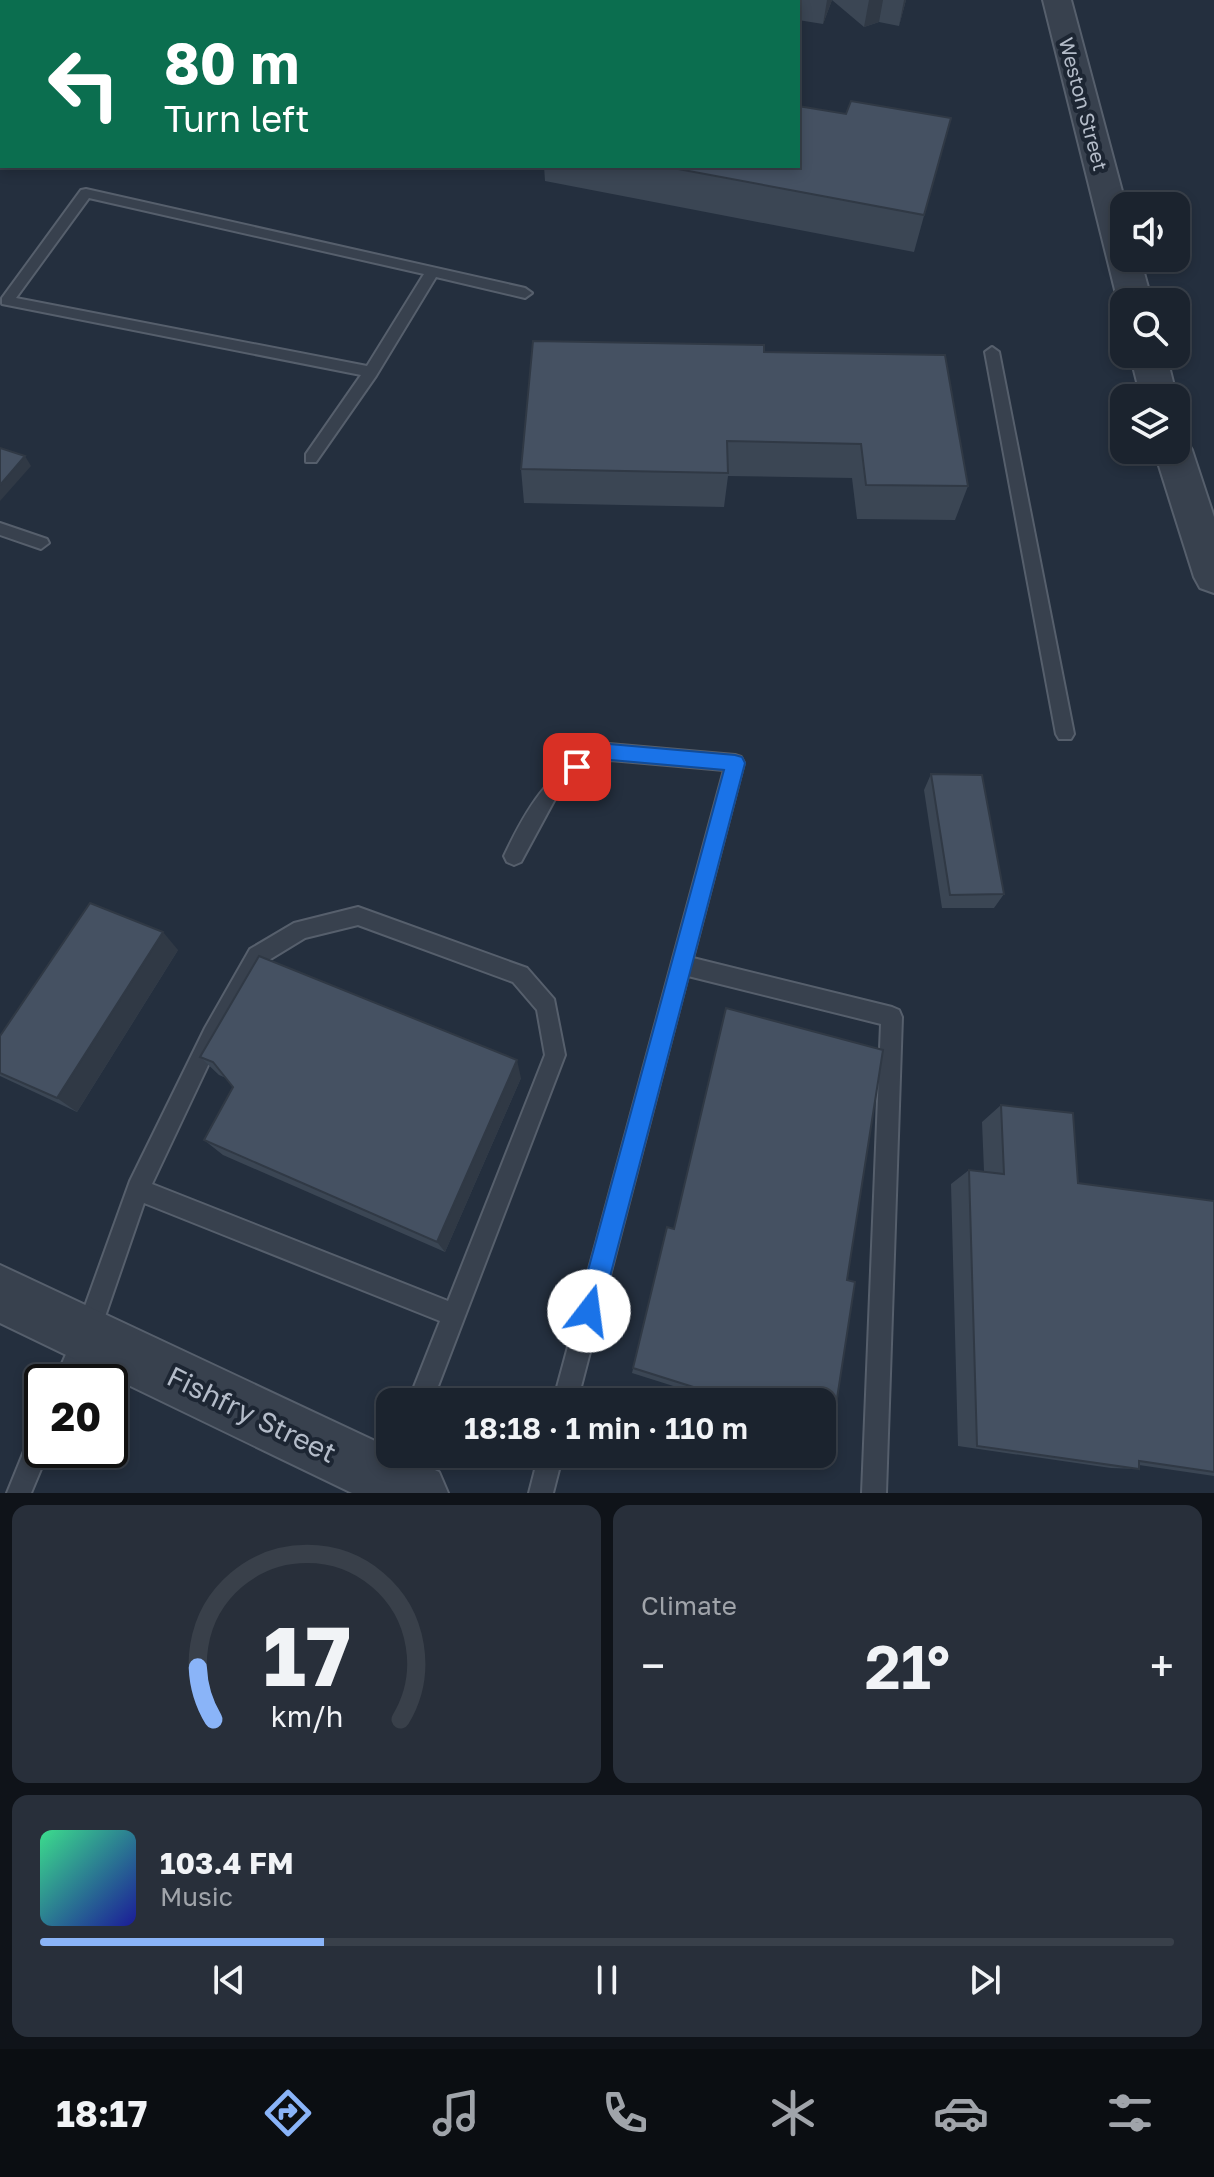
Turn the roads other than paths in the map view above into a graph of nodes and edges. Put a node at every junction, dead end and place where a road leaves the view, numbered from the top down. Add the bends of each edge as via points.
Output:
1 (1057, 0) edge
2 (432, 272) junction
3 (1131, 288) edge
4 (525, 293) dead end
5 (992, 352) dead end
6 (371, 372) junction
7 (311, 458) dead end
8 (1178, 464) edge
9 (0, 529) edge
10 (41, 543) dead end
11 (1214, 577) edge
12 (1065, 734) dead end
13 (514, 856) dead end
14 (681, 965) junction
15 (138, 1189) junction
16 (0, 1293) edge
17 (453, 1315) junction
18 (77, 1358) edge
19 (425, 1388) edge
20 (569, 1388) edge
21 (29, 1468) edge
22 (547, 1468) edge
23 (402, 1476) edge
24 (19, 1493) edge
25 (541, 1493) edge
26 (874, 1493) edge

1 - 3 street, Weston Street
2 - 4 lane
2 - 6 lane
2 - 6 lane via 86,193 7,301
5 - 12 lane
6 - 7 lane
8 - 11 street
9 - 10 lane
13 - 14 lane via 548,793 577,767 609,752 735,763
14 - 20 lane
14 - 26 lane via 892,1017
15 - 17 lane
15 - 17 lane via 212,1035 257,956 301,930 358,916 520,975 547,1006 555,1055
15 - 18 lane
16 - 18 street, Fishfry Street
17 - 19 lane
18 - 23 street, Fishfry Street
21 - 24 lane
22 - 25 lane

